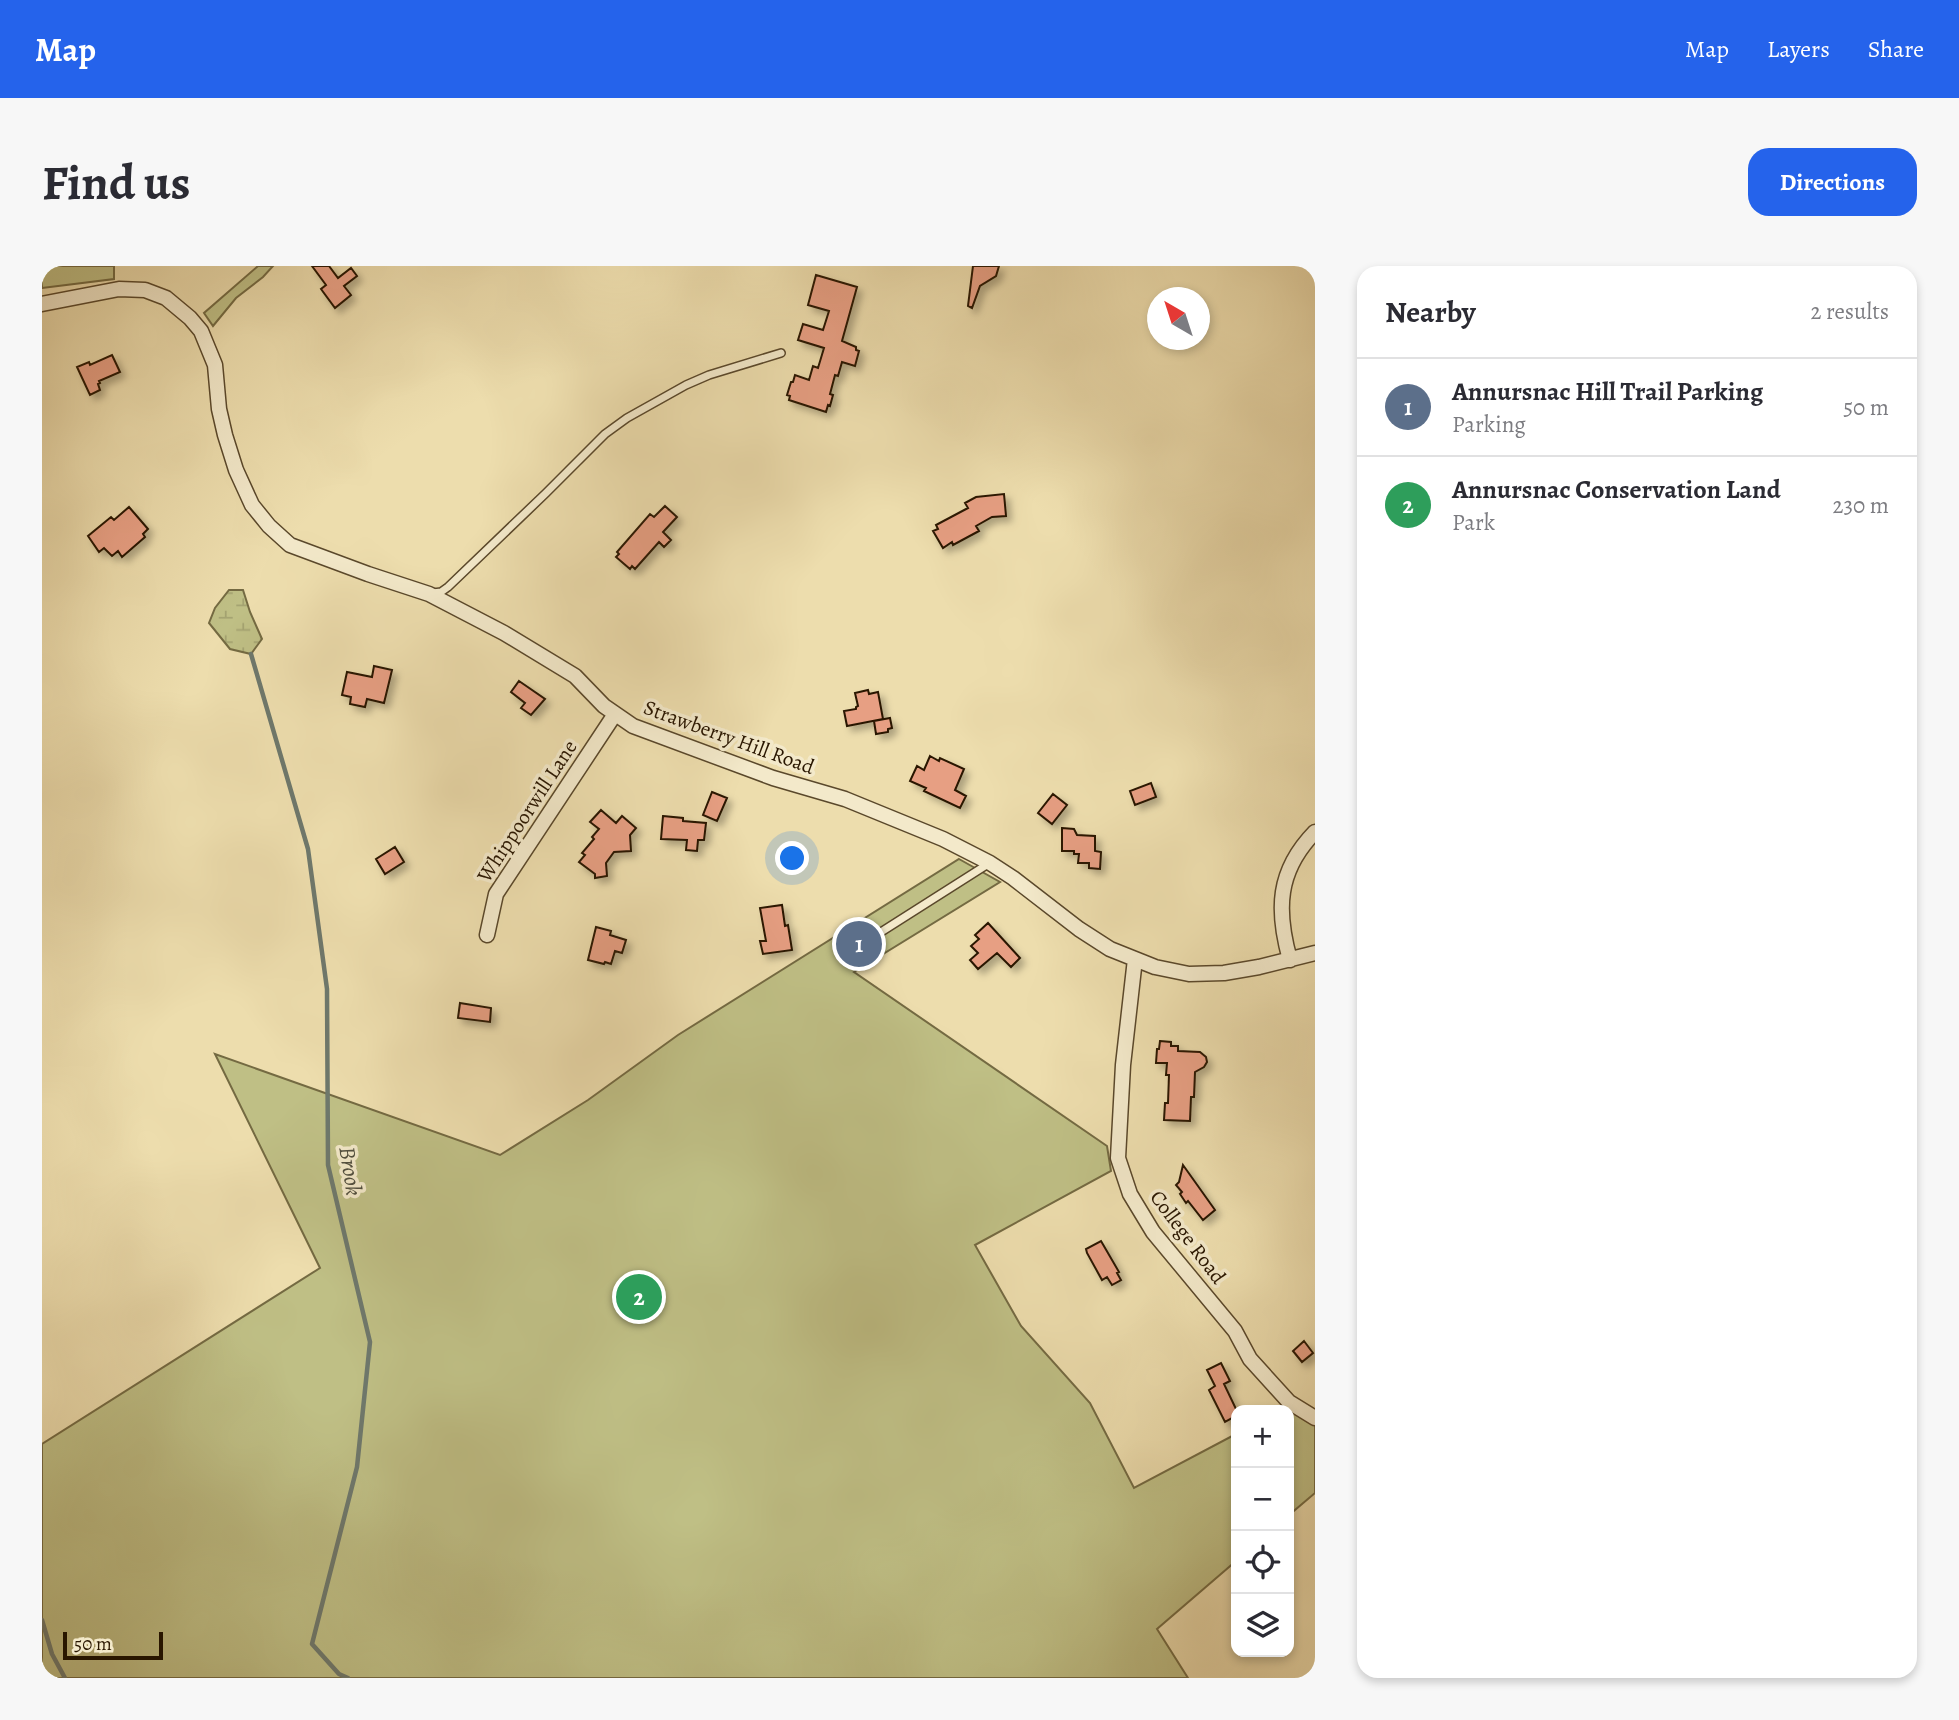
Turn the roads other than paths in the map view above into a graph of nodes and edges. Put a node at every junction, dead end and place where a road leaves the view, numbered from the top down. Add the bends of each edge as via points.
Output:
1 (42, 304) edge
2 (781, 353) dead end
3 (429, 594) junction
4 (615, 714) junction
5 (1315, 832) edge
6 (990, 863) junction
7 (487, 936) dead end
8 (859, 946) dead end
9 (1315, 953) edge
10 (1135, 959) junction
11 (1290, 960) junction
12 (1315, 1418) edge

1 - 3 street, Strawberry Hill Road via 119,289 145,290 173,303 201,331 215,365 219,409 232,458 252,505 269,526 290,545
2 - 3 lane via 709,374 628,418 448,587
3 - 4 street, Strawberry Hill Road via 551,660
4 - 6 street, Strawberry Hill Road via 666,739 845,799
4 - 7 street, Whippoorwill Lane via 496,894
5 - 11 street via 1293,860 1281,896 1283,936
6 - 8 lane
6 - 10 street, Strawberry Hill Road via 1079,929
9 - 11 street, Strawberry Hill Road
10 - 11 street, Strawberry Hill Road via 1189,974 1224,973
10 - 12 street, College Road via 1118,1157 1130,1194 1153,1232 1235,1331 1250,1359 1289,1402

